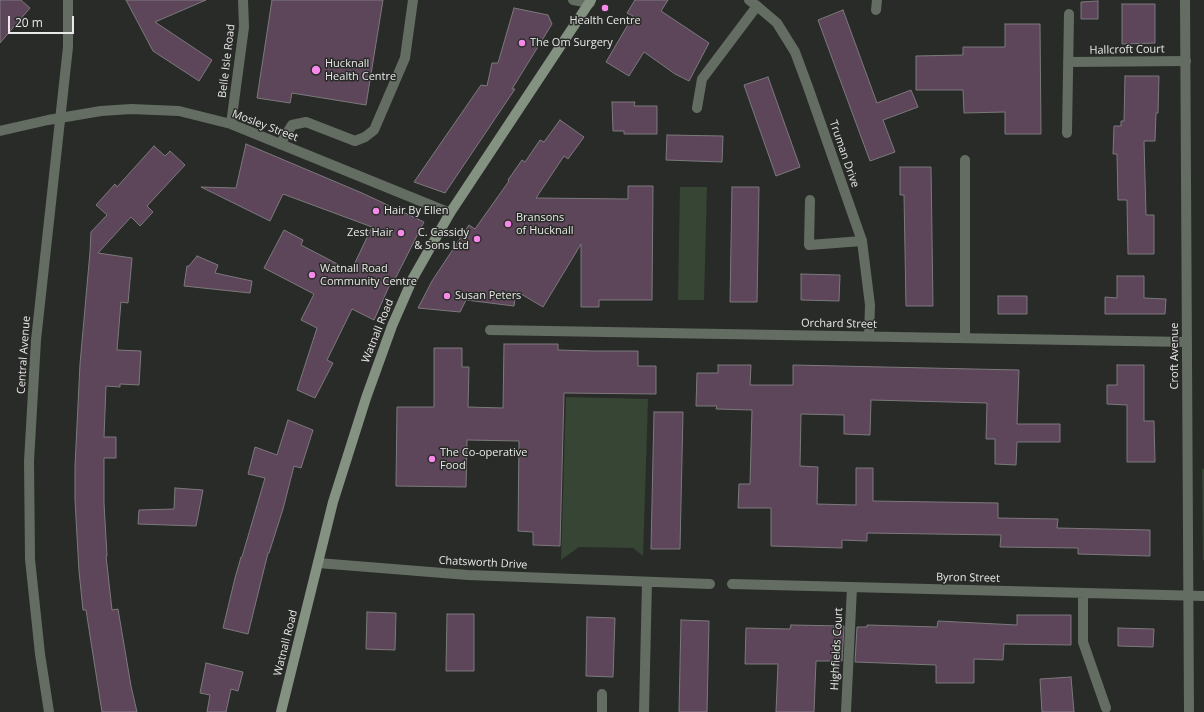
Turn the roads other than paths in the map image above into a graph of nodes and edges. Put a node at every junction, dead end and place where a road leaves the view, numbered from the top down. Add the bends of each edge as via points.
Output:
1 (68, 0) edge
2 (243, 0) edge
3 (413, 0) edge
4 (573, 0) edge
5 (1185, 0) edge
6 (590, 1) edge
7 (753, 3) edge
8 (1068, 14) dead end
9 (1186, 61) junction
10 (1068, 62) junction
11 (696, 108) dead end
12 (60, 118) junction
13 (231, 124) junction
14 (0, 131) edge
15 (1067, 133) dead end
16 (280, 144) junction
17 (965, 160) dead end
18 (810, 200) dead end
19 (450, 213) junction
20 (862, 241) junction
21 (490, 330) dead end
22 (869, 336) junction
23 (965, 338) junction
24 (1187, 342) junction
25 (318, 563) junction
26 (647, 582) junction
27 (710, 584) dead end
28 (732, 584) dead end
29 (852, 587) junction
30 (1083, 593) junction
31 (1188, 596) junction
32 (1204, 596) edge
33 (602, 694) dead end
34 (1106, 708) dead end
35 (49, 712) edge
36 (281, 712) edge
37 (602, 712) edge
38 (644, 712) edge
39 (846, 712) edge
40 (1189, 712) edge

1 - 12 street, Central Avenue via 68,47
2 - 13 street, Belle Isle Road via 244,27
3 - 16 street via 405,58 374,130 355,141 306,122 292,125
4 - 6 street
5 - 9 street, Croft Avenue
6 - 19 main road, Watnall Road
7 - 11 street via 702,79
7 - 20 street, Truman Drive via 777,23 795,52
8 - 10 street
9 - 10 street, Hallcroft Court
9 - 24 street, Croft Avenue
10 - 15 street
12 - 13 street, Mosley Street via 100,111 139,109 179,111
12 - 14 street, Mosley Street
12 - 35 street, Central Avenue via 36,340 30,461 30,559
13 - 16 street, Mosley Street
16 - 19 street, Mosley Street
17 - 23 street
18 - 20 street via 809,245
19 - 25 main road, Watnall Road via 413,278 392,326 333,502
20 - 22 street, Truman Drive via 870,305
21 - 22 street, Orchard Street
22 - 23 street, Orchard Street
23 - 24 street, Orchard Street
24 - 31 street, Croft Avenue
25 - 26 street, Chatsworth Drive via 468,575
25 - 36 main road, Watnall Road
26 - 27 street, Chatsworth Drive
26 - 38 street
28 - 29 street, Byron Street
29 - 30 street, Byron Street
29 - 39 street, Highfields Court
30 - 31 street, Byron Street
30 - 34 street via 1083,642
31 - 32 street, Byron Street
31 - 40 street, Croft Avenue
33 - 37 street

